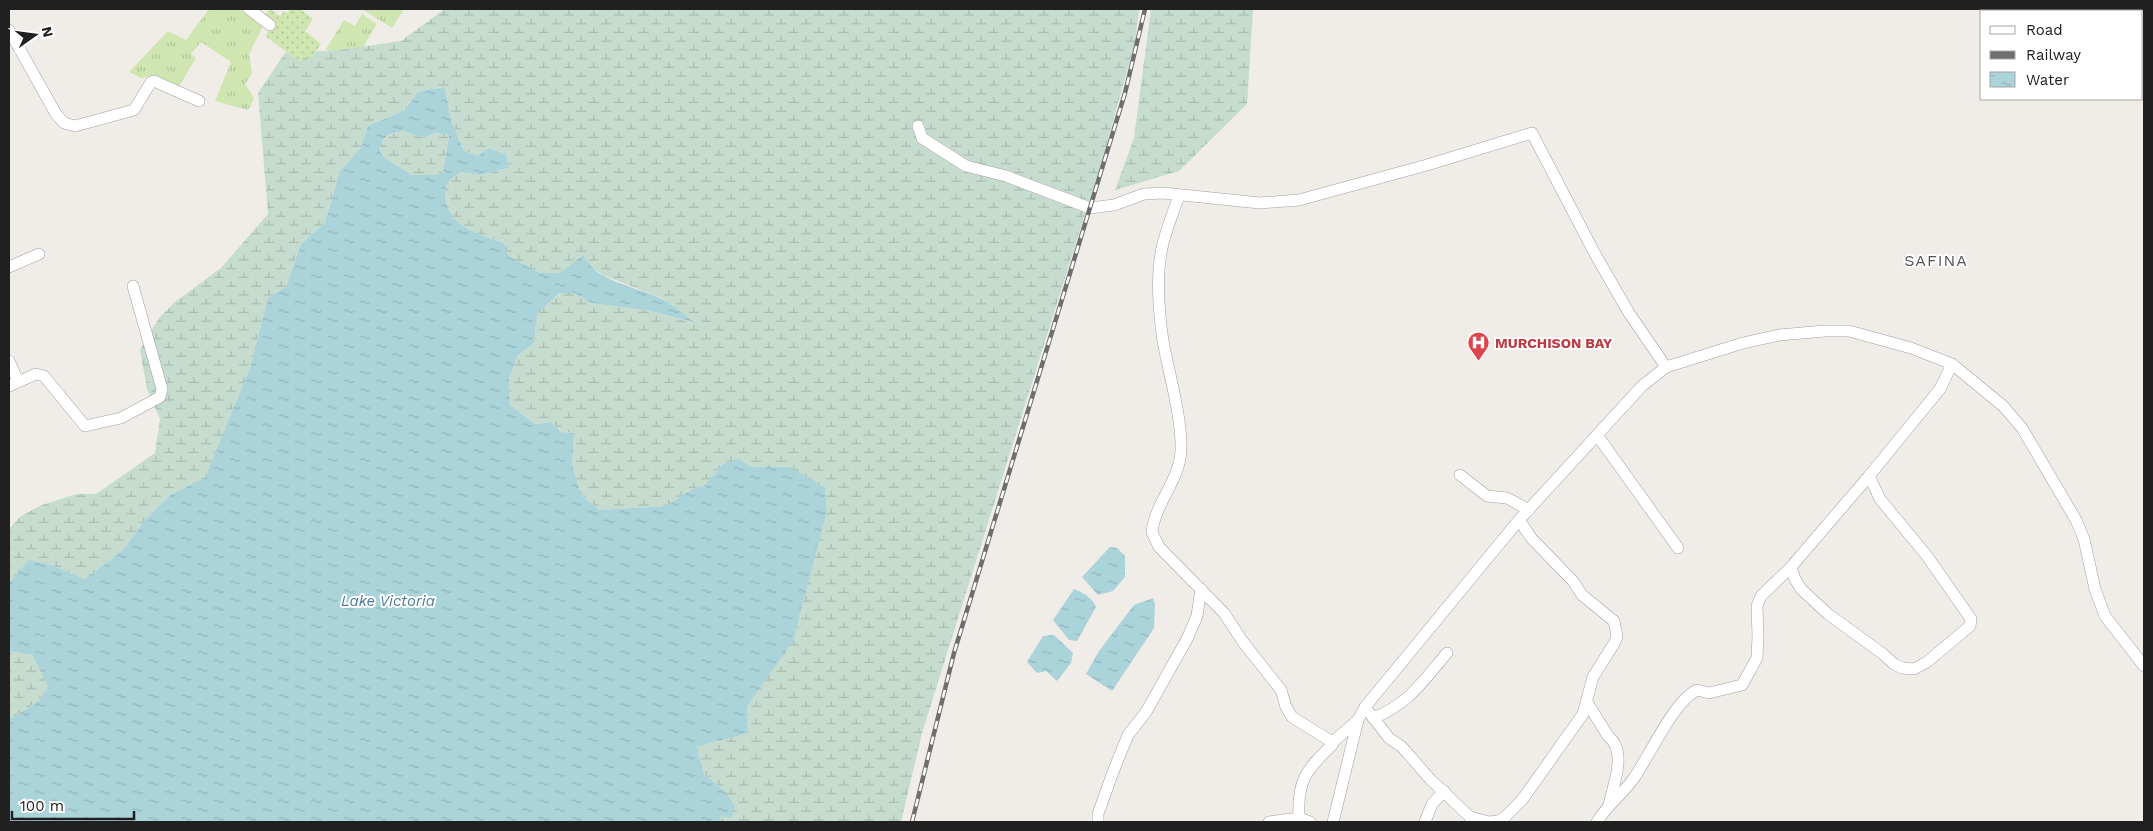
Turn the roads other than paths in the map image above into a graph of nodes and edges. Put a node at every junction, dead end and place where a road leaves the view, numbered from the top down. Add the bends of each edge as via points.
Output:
1 (249, 9) edge
2 (270, 25) dead end
3 (9, 30) edge
4 (199, 101) dead end
5 (918, 126) dead end
6 (1179, 195) junction
7 (39, 254) dead end
8 (9, 268) edge
9 (133, 286) dead end
10 (9, 361) edge
11 (1952, 364) junction
12 (1666, 367) junction
13 (13, 384) edge
14 (1597, 435) junction
15 (1460, 475) dead end
16 (1869, 476) junction
17 (1529, 510) junction
18 (1519, 520) junction
19 (1678, 548) dead end
20 (1791, 567) junction
21 (1201, 589) junction
22 (1447, 653) dead end
23 (2144, 666) edge
24 (1588, 704) junction
25 (1365, 707) junction
26 (1373, 718) junction
27 (1358, 720) junction
28 (1332, 745) junction
29 (1444, 791) junction
30 (1609, 804) junction
31 (1299, 818) junction
32 (1098, 822) edge
33 (1269, 822) edge
34 (1310, 822) edge
35 (1334, 822) edge
36 (1425, 822) edge
37 (1597, 822) edge

1 - 2 street
3 - 4 street via 64,123 75,126 134,110 154,81
5 - 6 street via 922,138 966,166 1006,176 1090,208 1114,205 1144,194
6 - 12 street via 1265,203 1299,200 1532,132 1610,280
6 - 21 street via 1161,251 1158,274 1163,340 1181,453 1152,532 1159,547
7 - 8 street
9 - 13 street via 162,389 160,397 121,418 85,426 44,376 36,374
10 - 13 street
11 - 12 street via 1856,332 1825,331 1779,335 1743,343
11 - 16 street via 1940,389
11 - 23 street via 2003,406 2022,428 2076,520 2105,616
12 - 14 street via 1636,391
14 - 17 street
14 - 19 street
15 - 17 street via 1487,496 1507,498
16 - 20 street
16 - 20 street via 1880,499 1927,556 1971,620 1970,626 1928,662 1914,668 1902,668 1828,614 1801,589
17 - 18 street
18 - 24 street via 1582,595 1615,624 1616,638 1594,677
18 - 25 street
20 - 30 street via 1758,599 1757,658 1742,685 1709,693 1697,690 1688,695 1651,747 1635,777
21 - 28 street via 1224,613 1243,642 1270,673 1292,717
21 - 32 street via 1197,616 1187,639 1146,712 1128,735 1098,814
22 - 26 street via 1406,700
24 - 29 street via 1532,788 1504,818 1489,822 1470,817
24 - 30 street via 1612,740 1619,759
25 - 26 street
25 - 27 street
26 - 29 street
27 - 28 street
27 - 35 street
28 - 31 street via 1306,774 1298,798
29 - 36 street via 1432,804
30 - 37 street
31 - 33 street
31 - 34 street

